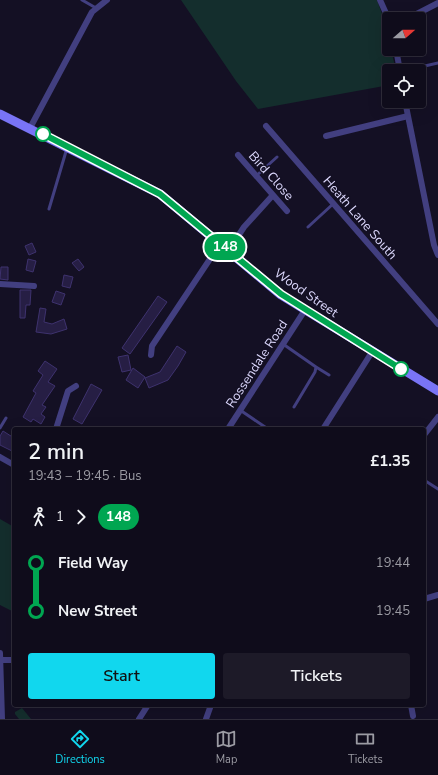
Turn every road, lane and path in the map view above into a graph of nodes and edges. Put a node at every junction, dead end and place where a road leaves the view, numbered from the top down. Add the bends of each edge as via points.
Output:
1 (82, 0) edge
2 (107, 0) edge
3 (380, 0) edge
4 (438, 3) edge
5 (96, 8) junction
6 (385, 12) edge
7 (421, 12) edge
8 (438, 63) edge
9 (426, 66) edge
10 (406, 108) edge
11 (0, 114) edge
12 (408, 116) junction
13 (266, 126) dead end
14 (30, 128) junction
15 (326, 136) dead end
16 (68, 146) junction
17 (238, 155) dead end
18 (277, 157) dead end
19 (256, 176) junction
20 (273, 195) junction
21 (333, 204) junction
22 (49, 209) dead end
23 (288, 211) dead end
24 (308, 228) dead end
25 (220, 244) junction
26 (229, 250) junction
27 (438, 255) edge
28 (0, 284) edge
29 (34, 286) dead end
30 (305, 310) junction
31 (438, 324) edge
32 (282, 344) junction
33 (372, 352) junction
34 (151, 355) dead end
35 (316, 367) junction
36 (329, 374) dead end
37 (76, 386) dead end
38 (438, 391) edge
39 (294, 407) dead end
40 (240, 410) junction
41 (438, 417) edge
42 (6, 418) dead end
43 (57, 427) edge
44 (229, 427) edge
45 (265, 427) edge
46 (324, 427) edge
47 (0, 428) edge
48 (426, 432) edge
49 (0, 457) edge
50 (12, 464) edge
51 (426, 481) edge
52 (438, 489) edge
53 (438, 595) edge
54 (426, 598) edge
55 (0, 653) edge
56 (2, 660) junction
57 (12, 660) edge
58 (147, 707) edge
59 (210, 707) edge
60 (412, 707) edge
61 (413, 716) dead end
62 (2, 719) edge
63 (139, 719) edge
64 (206, 719) edge

1 - 5 lane
2 - 5 street
3 - 6 street
4 - 7 street
5 - 14 street
8 - 9 lane
10 - 12 street
11 - 14 street, Wood Street
12 - 15 street
12 - 27 street via 415,158
13 - 21 street, Heath Lane South
14 - 16 street, Wood Street
16 - 22 lane
16 - 25 street, Wood Street via 160,194
17 - 19 street, Bird Close
18 - 19 lane
19 - 20 street, Bird Close
20 - 23 street, Bird Close
20 - 26 street via 244,228
21 - 24 lane
21 - 31 street, Heath Lane South
25 - 26 street, Wood Street
25 - 34 street via 152,346
26 - 30 street, Wood Street via 281,294
28 - 29 street
30 - 32 street, Rossendale Road
30 - 33 street, Wood Street
32 - 35 lane
32 - 40 street, Rossendale Road
33 - 38 street, Wood Street
33 - 46 street
35 - 36 lane
35 - 39 lane
37 - 43 street via 68,391
40 - 44 street, Rossendale Road
40 - 45 lane
41 - 48 street
42 - 47 lane
49 - 50 street
51 - 52 lane
53 - 54 street
55 - 56 street
56 - 57 street
56 - 62 street
58 - 63 street
59 - 64 street
60 - 61 street

